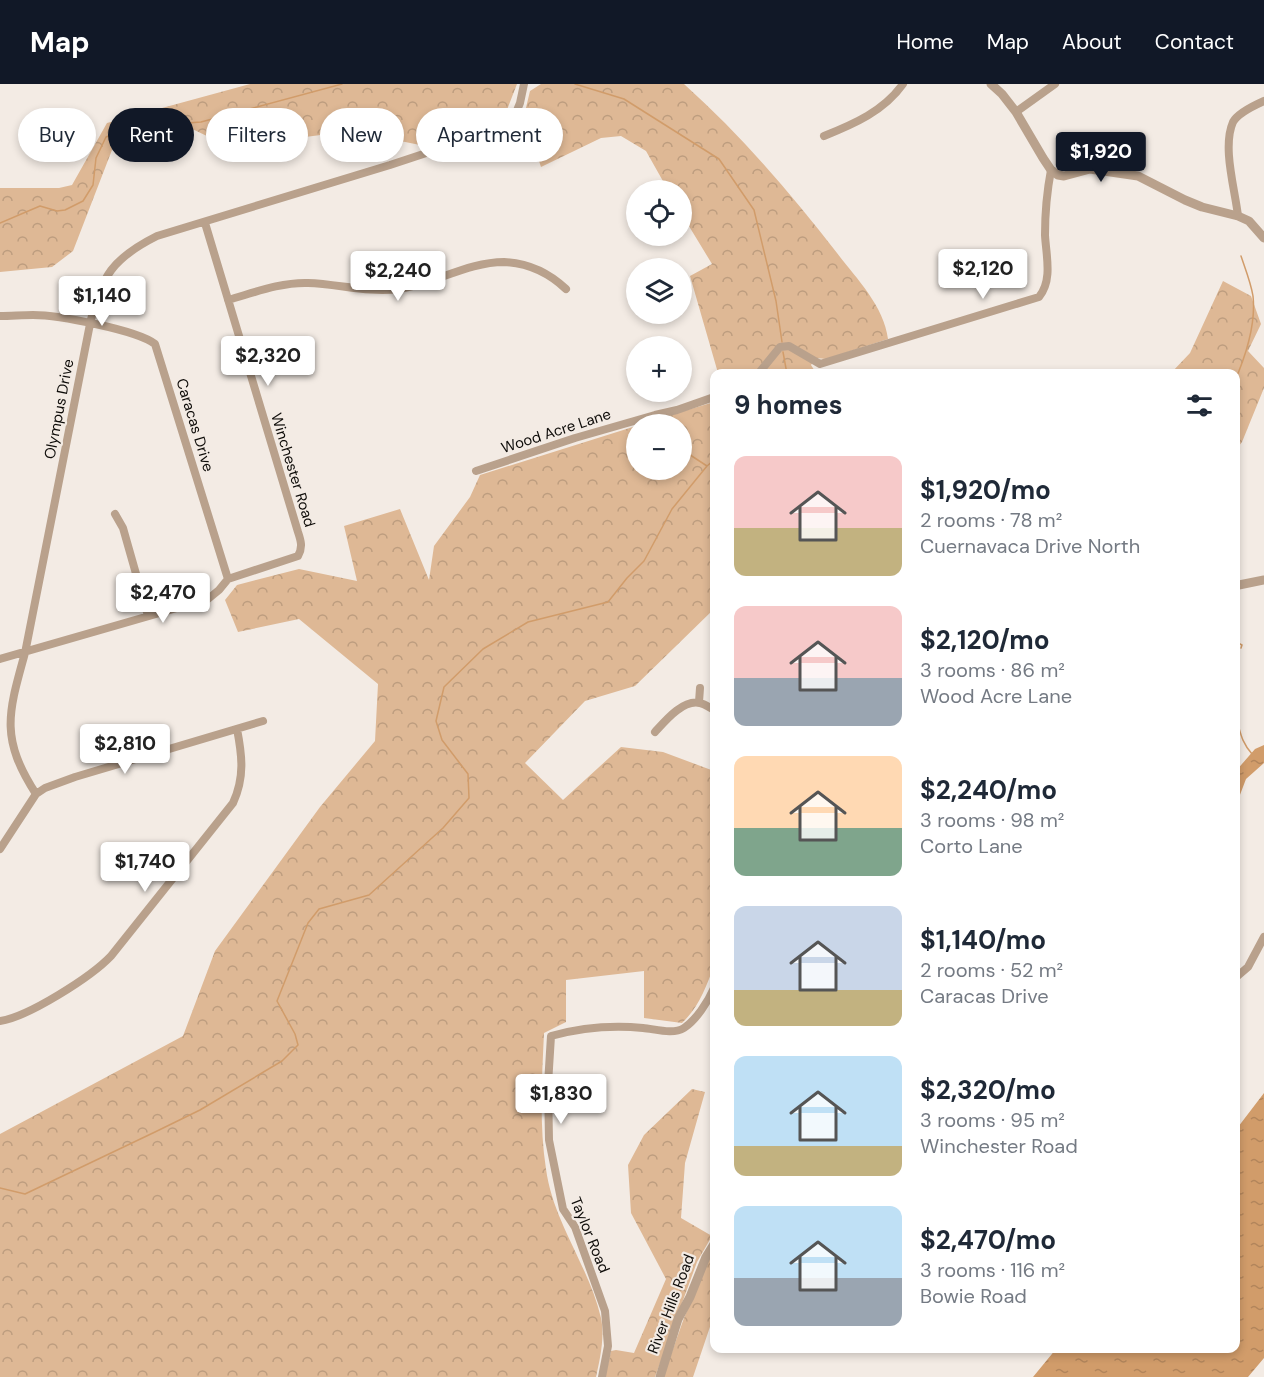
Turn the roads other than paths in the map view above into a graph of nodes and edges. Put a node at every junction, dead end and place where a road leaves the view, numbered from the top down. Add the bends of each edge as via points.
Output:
1 (524, 84) edge
2 (903, 84) edge
3 (991, 84) edge
4 (1055, 84) edge
5 (1264, 101) edge
6 (1016, 112) junction
7 (824, 136) dead end
8 (1051, 170) junction
9 (1238, 216) junction
10 (205, 223) junction
11 (1264, 238) edge
12 (566, 289) dead end
13 (228, 300) junction
14 (0, 316) edge
15 (90, 324) junction
16 (762, 369) edge
17 (710, 398) edge
18 (476, 471) dead end
19 (115, 514) dead end
20 (228, 579) junction
21 (1264, 580) edge
22 (1240, 585) edge
23 (148, 616) junction
24 (25, 653) junction
25 (0, 659) edge
26 (700, 688) dead end
27 (699, 702) junction
28 (710, 708) edge
29 (262, 721) dead end
30 (237, 729) junction
31 (655, 732) dead end
32 (36, 795) junction
33 (0, 849) edge
34 (1264, 937) edge
35 (1240, 974) edge
36 (710, 994) edge
37 (0, 1021) edge
38 (710, 1250) edge
39 (602, 1377) edge
40 (660, 1377) edge

1 - 10 street, Olympus Drive via 511,125
2 - 7 street via 882,106 848,127
3 - 6 street
4 - 6 street
5 - 9 street via 1234,120 1230,134 1228,146
6 - 8 street
8 - 9 street via 1064,176 1090,169 1138,176 1202,207
8 - 16 street via 1045,234 1048,267 1045,290 1039,297 820,364 789,346 780,347
9 - 11 street via 1249,221
10 - 13 street, Winchester Road
10 - 15 street, Olympus Drive via 157,236 128,253 104,280
12 - 13 street via 534,268 504,262 480,265 402,288 363,290 298,283
13 - 20 street, Winchester Road via 302,546 298,556
14 - 15 street via 35,315
15 - 20 street, Caracas Drive via 146,338 155,345
15 - 24 street, Olympus Drive
17 - 18 street, Wood Acre Lane
19 - 23 street via 123,528
20 - 23 street via 208,599
21 - 22 street
23 - 24 street
24 - 25 street
24 - 32 street, Olympus Drive via 9,724 12,748
26 - 27 street
27 - 28 street
27 - 31 street via 686,705
29 - 30 street
30 - 32 street via 75,777
30 - 37 street via 243,764 233,802 115,952 90,975 20,1016
32 - 33 street
34 - 35 street
36 - 39 street, Taylor Road via 682,1030 581,1028 551,1036 549,1140 563,1209 575,1227 605,1311 608,1346
38 - 40 street, River Hills Road via 678,1319

